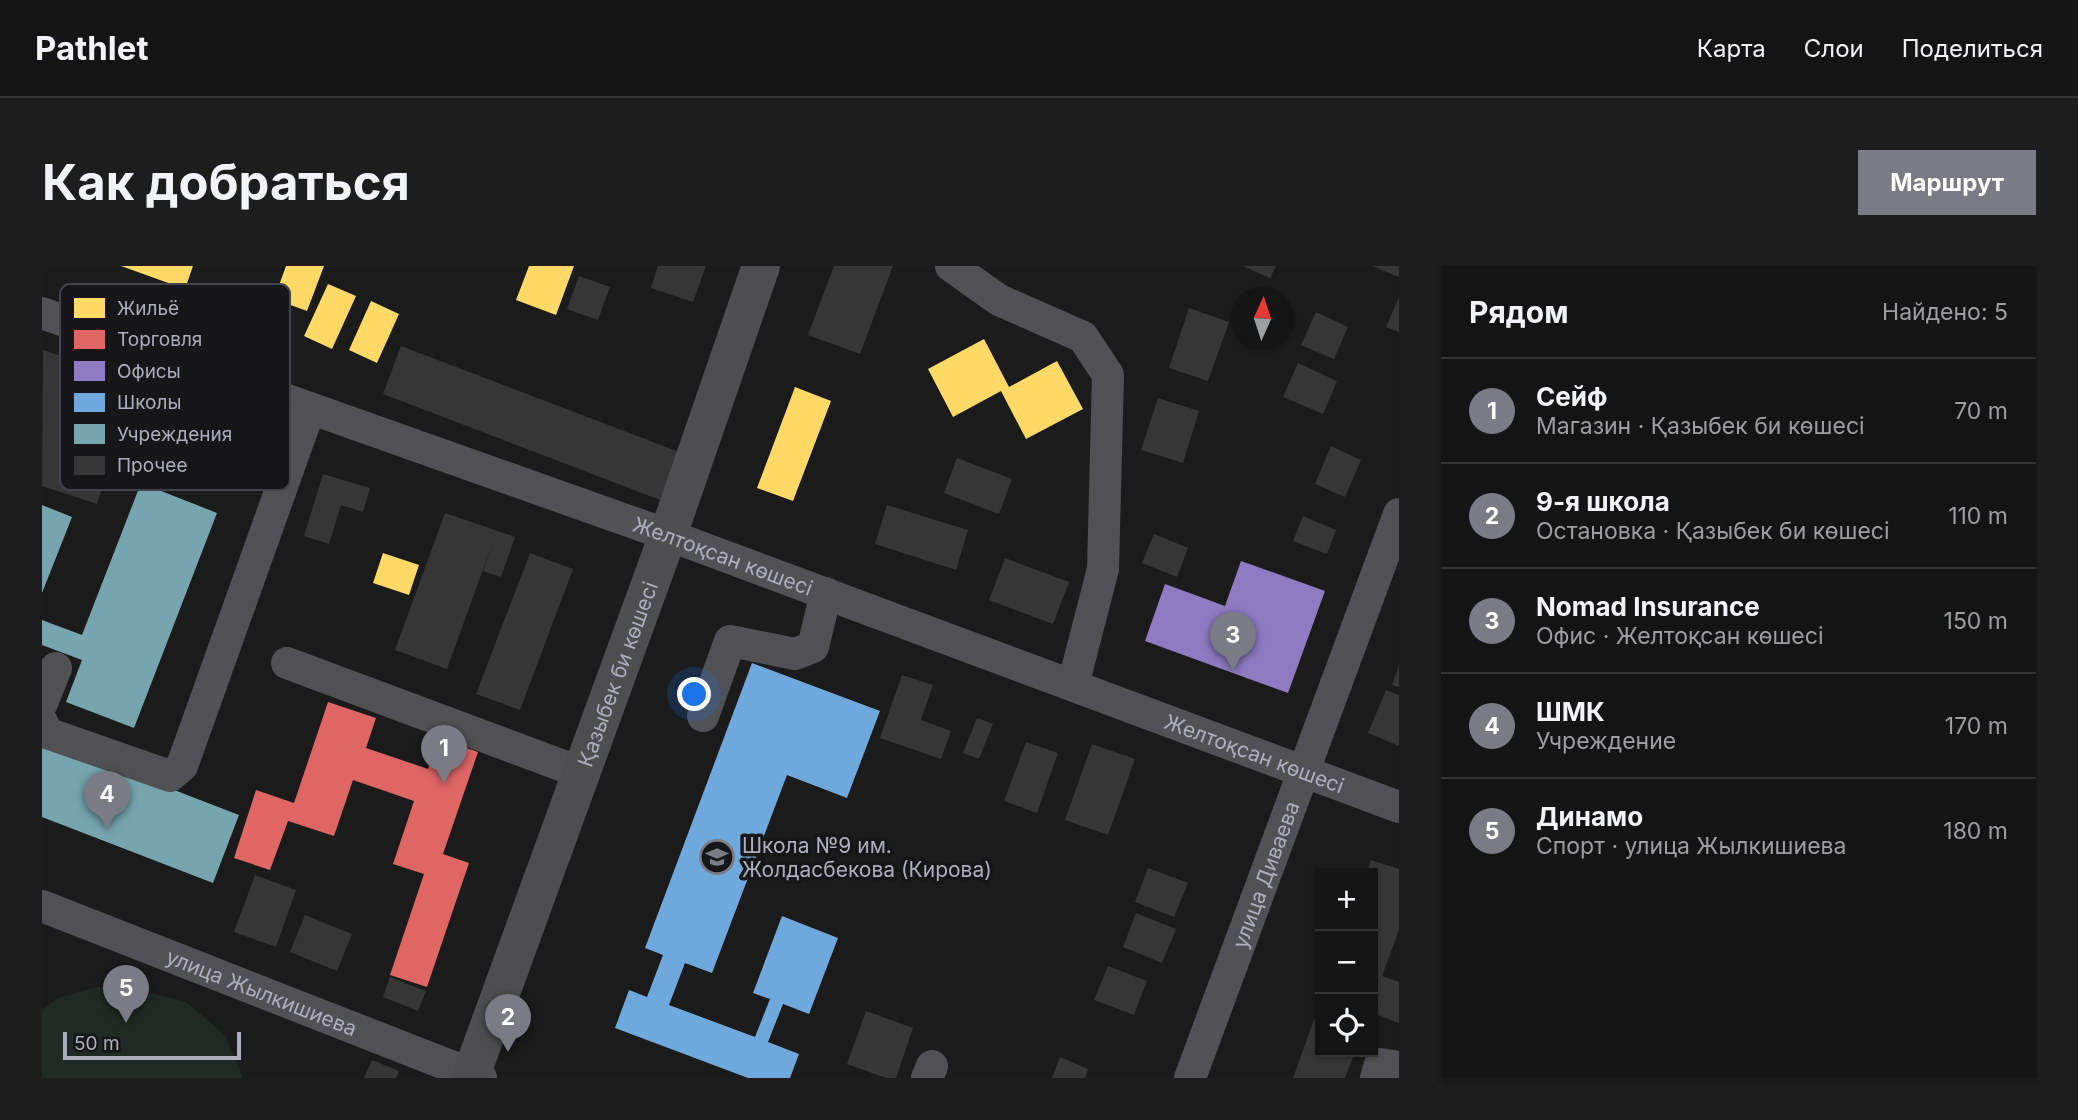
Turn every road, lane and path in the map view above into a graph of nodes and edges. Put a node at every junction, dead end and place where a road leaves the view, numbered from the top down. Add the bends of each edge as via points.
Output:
1 (761, 266) edge
2 (951, 266) edge
3 (42, 313) edge
4 (60, 319) edge
5 (290, 401) edge
6 (310, 408) junction
7 (290, 464) edge
8 (281, 490) edge
9 (1399, 514) edge
10 (668, 535) junction
11 (826, 593) junction
12 (287, 663) dead end
13 (56, 668) dead end
14 (1073, 685) junction
15 (42, 703) edge
16 (703, 716) dead end
17 (42, 722) edge
18 (1304, 771) junction
19 (582, 773) junction
20 (1399, 807) edge
21 (42, 906) edge
22 (1399, 1067) edge
23 (474, 1077) edge
24 (1190, 1078) edge
25 (1376, 1078) edge

1 - 10 main road, Қазыбек би көшесі
2 - 14 street via 999,300 1083,337 1108,375 1102,569
3 - 4 street, Желтоқсан көшесі
5 - 6 street, Желтоқсан көшесі
6 - 7 street
6 - 10 street, Желтоқсан көшесі
8 - 17 street via 182,766 170,776 47,733
9 - 18 street, улица Диваева
10 - 11 street, Желтоқсан көшесі
10 - 19 main road, Қазыбек би көшесі
11 - 14 street, Желтоқсан көшесі
11 - 16 street via 813,647 795,654 730,641
12 - 19 street
13 - 15 street
14 - 18 street, Желтоқсан көшесі
18 - 20 street, Желтоқсан көшесі
18 - 24 street, улица Диваева
19 - 23 main road, Қазыбек би көшесі
21 - 23 street, улица Жылкишиева
22 - 25 street via 1380,1064

